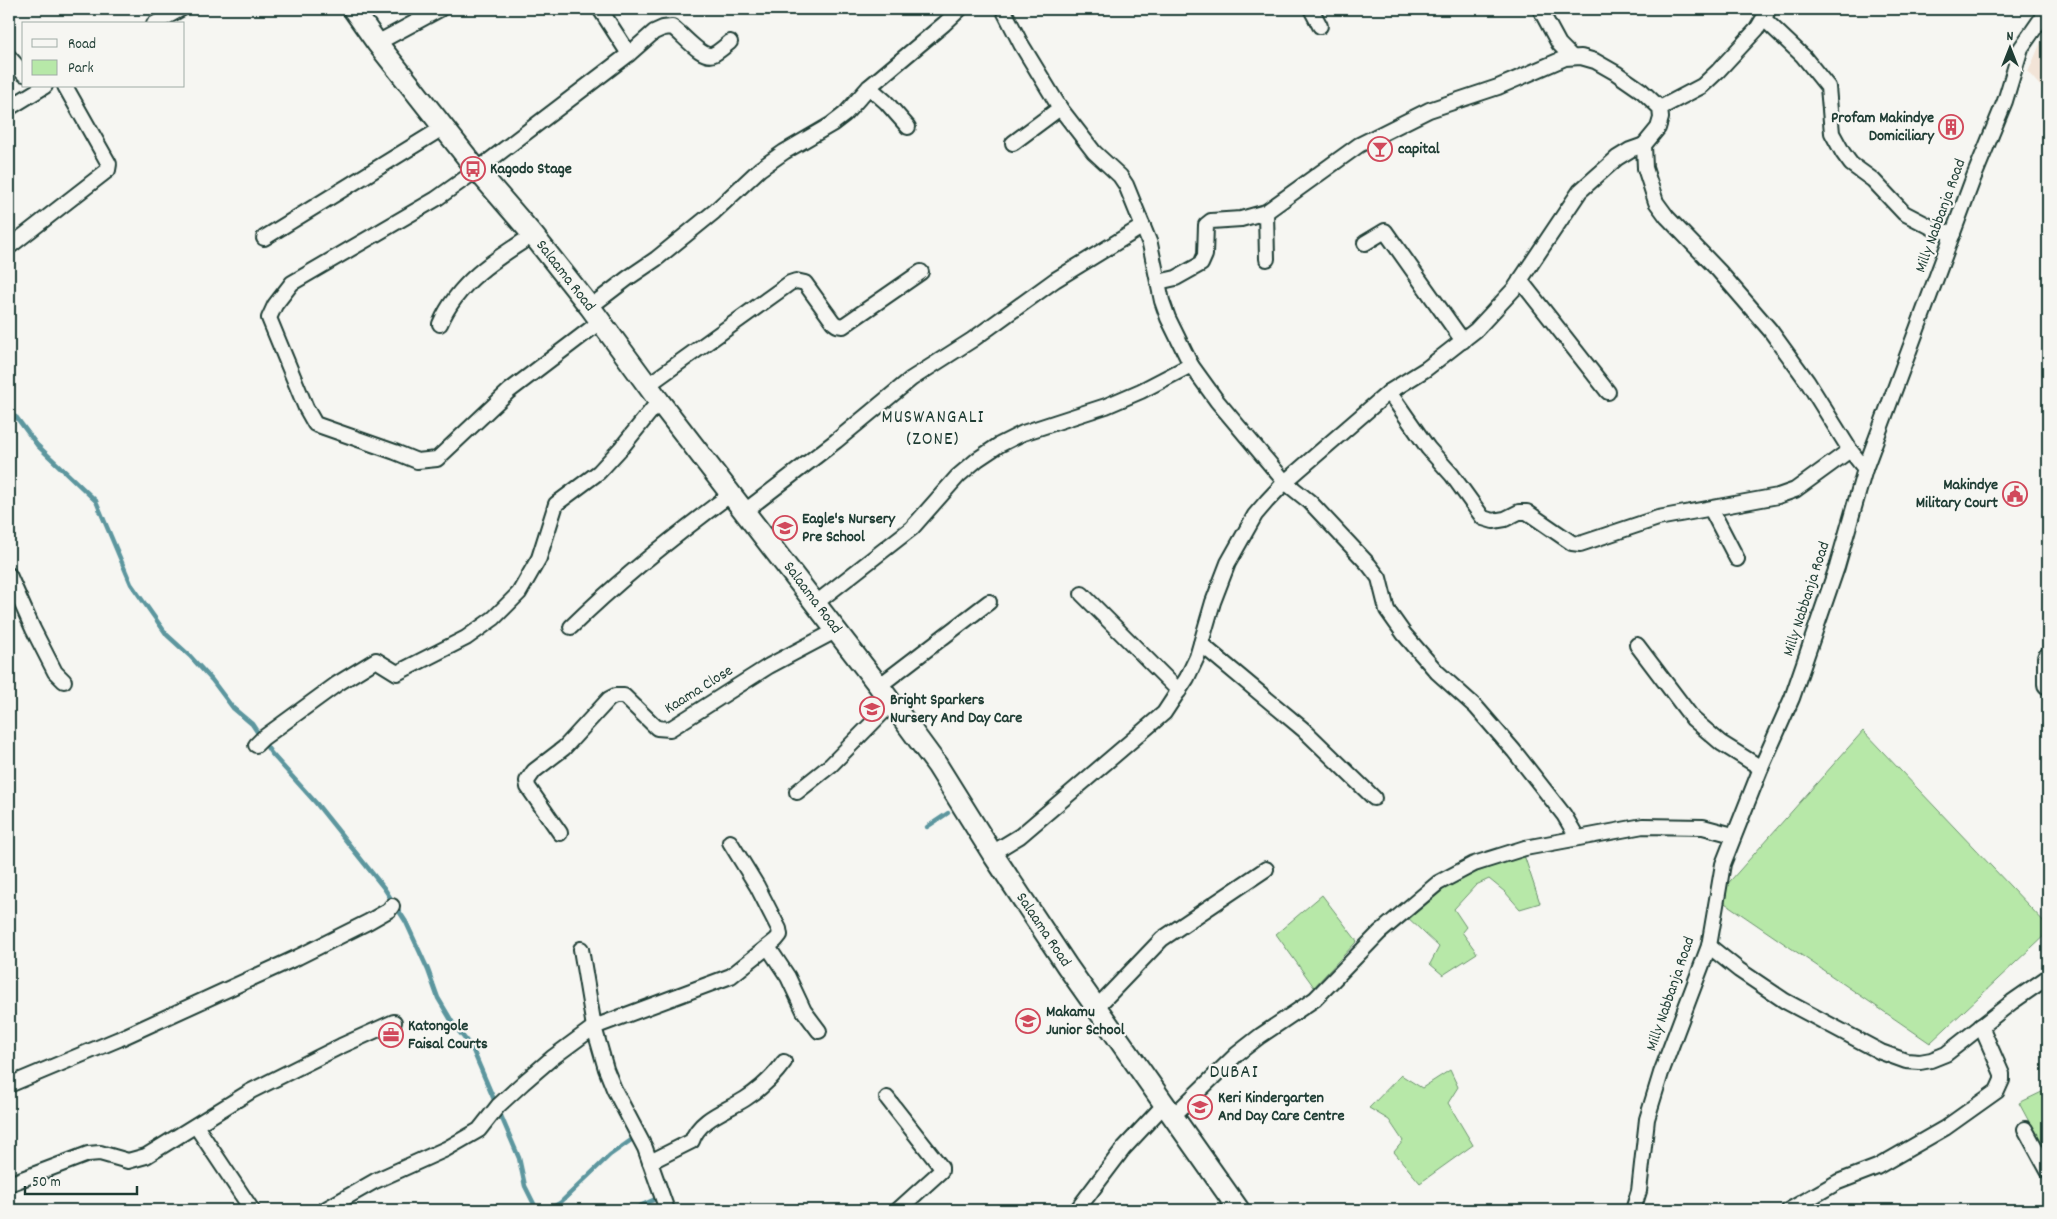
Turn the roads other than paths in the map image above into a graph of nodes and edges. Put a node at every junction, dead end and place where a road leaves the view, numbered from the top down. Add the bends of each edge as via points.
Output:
1 (181, 9) edge
2 (353, 9) edge
3 (440, 9) edge
4 (600, 9) edge
5 (960, 9) edge
6 (1003, 9) edge
7 (1311, 9) edge
8 (1540, 9) edge
9 (2048, 9) edge
10 (1767, 14) edge
11 (158, 22) edge
12 (1320, 26) dead end
13 (730, 42) dead end
14 (377, 43) junction
15 (629, 54) junction
16 (9, 57) edge
17 (1572, 57) junction
18 (22, 72) edge
19 (869, 87) junction
20 (39, 88) edge
21 (65, 88) edge
22 (9, 108) edge
23 (1060, 108) junction
24 (1660, 108) junction
25 (444, 127) junction
26 (908, 127) dead end
27 (1013, 143) dead end
28 (1644, 145) junction
29 (477, 170) junction
30 (1266, 212) junction
31 (1143, 226) junction
32 (1953, 234) junction
33 (533, 235) junction
34 (264, 238) dead end
35 (1365, 243) dead end
36 (9, 247) edge
37 (1267, 259) dead end
38 (921, 272) dead end
39 (1520, 280) junction
40 (1158, 282) junction
41 (596, 314) junction
42 (440, 324) dead end
43 (1463, 341) junction
44 (1191, 364) junction
45 (1389, 392) junction
46 (1608, 392) dead end
47 (654, 393) junction
48 (1850, 450) junction
49 (1865, 469) junction
50 (1285, 482) junction
51 (731, 494) junction
52 (1711, 509) junction
53 (745, 511) junction
54 (1737, 558) dead end
55 (9, 575) edge
56 (1082, 594) dead end
57 (989, 602) dead end
58 (816, 603) junction
59 (570, 627) dead end
60 (836, 630) junction
61 (1201, 644) junction
62 (1637, 645) dead end
63 (2048, 658) edge
64 (64, 681) dead end
65 (2048, 684) edge
66 (879, 686) junction
67 (1179, 691) junction
68 (892, 703) junction
69 (256, 745) dead end
70 (1761, 768) junction
71 (797, 792) dead end
72 (1374, 798) dead end
73 (560, 833) dead end
74 (1733, 835) junction
75 (1577, 837) junction
76 (730, 842) dead end
77 (992, 853) junction
78 (1266, 869) dead end
79 (392, 906) dead end
80 (1708, 946) junction
81 (768, 947) junction
82 (581, 949) dead end
83 (2048, 977) edge
84 (1096, 1008) junction
85 (394, 1022) dead end
86 (1982, 1026) junction
87 (594, 1028) junction
88 (819, 1031) dead end
89 (784, 1062) dead end
90 (9, 1085) edge
91 (887, 1098) dead end
92 (1168, 1111) junction
93 (196, 1126) junction
94 (2025, 1130) dead end
95 (650, 1162) junction
96 (2048, 1171) edge
97 (9, 1184) edge
98 (252, 1210) edge
99 (324, 1210) edge
100 (667, 1210) edge
101 (898, 1210) edge
102 (1077, 1210) edge
103 (1239, 1210) edge
104 (1634, 1210) edge
105 (1789, 1210) edge

1 - 11 street
2 - 14 main road, Salaama Road
3 - 14 street
4 - 15 street
5 - 19 street
6 - 23 street
7 - 12 street
8 - 17 street via 1558,44
9 - 32 street, Milly Nabbanja Road via 2021,48 2005,101
10 - 24 street via 1702,86
10 - 32 street via 1828,87 1832,133 1851,164 1873,180 1904,213
13 - 15 street via 714,54 707,55 669,27 654,32
14 - 25 main road, Salaama Road
15 - 29 street
16 - 18 street
17 - 24 street via 1595,61 1616,73
17 - 30 street via 1429,110 1359,145
19 - 26 street
19 - 41 street via 845,114 760,169 714,212 628,278
20 - 22 street
21 - 36 street via 109,164 108,170
23 - 27 street
23 - 31 street via 1094,152 1120,176
24 - 28 street via 1658,128
25 - 29 main road, Salaama Road
25 - 34 street
28 - 39 street via 1617,158 1580,191
28 - 48 street via 1645,168 1656,202 1770,330
29 - 33 main road, Salaama Road
29 - 41 street via 403,220 292,283 274,305 269,318 315,424 417,461 437,459
30 - 37 street
30 - 40 street via 1241,219 1211,221 1206,226 1205,255 1201,264 1176,278
31 - 40 street
31 - 53 street via 1055,280 911,379
32 - 49 street, Milly Nabbanja Road
33 - 41 main road, Salaama Road
33 - 42 street via 472,278 454,298
35 - 43 street via 1385,231
38 - 47 street via 842,326 833,322 806,283 790,283
39 - 43 street
39 - 46 street
40 - 44 street via 1168,318
41 - 47 main road, Salaama Road
43 - 45 street
44 - 50 street via 1217,401
44 - 58 street via 1106,406 1030,430 999,445 958,476 912,528
45 - 50 street
45 - 52 street via 1483,518 1493,522 1527,512 1564,539 1580,544 1658,518
47 - 51 main road, Salaama Road
47 - 69 street via 622,447 599,472 556,504 540,558 519,593 494,618 466,638 397,674 376,660 337,684
48 - 49 street
48 - 52 street via 1795,490
49 - 70 street, Milly Nabbanja Road via 1818,624 1792,698
50 - 61 street via 1255,515 1228,563
50 - 75 street via 1310,502 1369,565 1379,578 1387,610 1404,634 1510,745
51 - 53 main road, Salaama Road
51 - 59 street via 614,585
52 - 54 street
53 - 58 main road, Salaama Road
55 - 64 street via 55,672
56 - 67 street
57 - 66 street
58 - 60 main road, Salaama Road
60 - 66 main road, Salaama Road
60 - 73 street, Kaama Close via 769,666 670,729 657,728 624,696 609,699 564,748 534,771 527,781
61 - 67 street
61 - 72 street via 1304,730
62 - 70 street via 1693,719 1720,743
63 - 65 main road
66 - 68 main road, Salaama Road
67 - 77 street via 1148,728 1020,836
68 - 71 street via 831,765
68 - 77 main road, Salaama Road via 942,773
70 - 74 street, Milly Nabbanja Road
74 - 75 street via 1703,828 1663,825
74 - 80 street, Milly Nabbanja Road via 1723,864
75 - 92 street via 1525,848 1474,864 1438,883 1380,932 1315,999 1260,1036
76 - 81 street via 779,930 779,937
77 - 84 main road, Salaama Road
78 - 84 street via 1162,939
79 - 90 street via 306,954
80 - 86 street via 1785,1001 1881,1052 1906,1061 1920,1062 1942,1056
80 - 104 street, Milly Nabbanja Road via 1647,1119
81 - 87 street via 731,976
81 - 88 street
82 - 87 street
83 - 86 street
84 - 92 main road, Salaama Road
85 - 93 street via 252,1091
86 - 105 street via 2002,1074 1996,1091 1945,1128
87 - 95 street via 614,1089
87 - 99 street via 523,1083 498,1106 479,1130
89 - 95 street via 746,1098 700,1126 692,1141
91 - 101 street via 941,1167 941,1171
92 - 102 street via 1123,1149
92 - 103 main road, Salaama Road
93 - 97 street via 136,1160 88,1154
93 - 98 street
94 - 96 street
95 - 100 street

